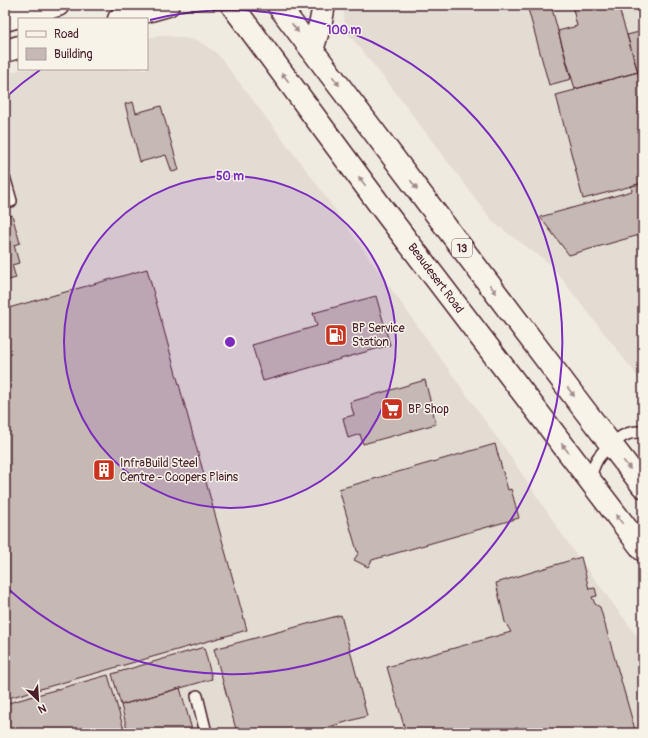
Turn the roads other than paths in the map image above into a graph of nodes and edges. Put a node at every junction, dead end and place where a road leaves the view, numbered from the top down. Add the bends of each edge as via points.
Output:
1 (58, 5) edge
2 (168, 5) edge
3 (232, 5) edge
4 (278, 5) edge
5 (324, 5) edge
6 (122, 18) edge
7 (5, 20) edge
8 (18, 47) edge
9 (312, 50) junction
10 (5, 51) edge
11 (5, 180) edge
12 (11, 201) dead end
13 (643, 433) edge
14 (611, 445) junction
15 (589, 479) junction
16 (643, 486) edge
17 (643, 550) edge
18 (197, 696) dead end
19 (206, 733) edge

1 - 7 main road
2 - 6 main road
15 -> 3 main road, Beaudesert Road via 382,208
4 -> 9 main road, 13
5 - 9 main road
8 - 10 main road
9 -> 14 main road, 13
11 - 12 lane
13 - 14 lane via 627,434
14 - 15 lane via 597,460
14 -> 16 main road, 13
17 -> 15 main road, Beaudesert Road
18 - 19 lane

